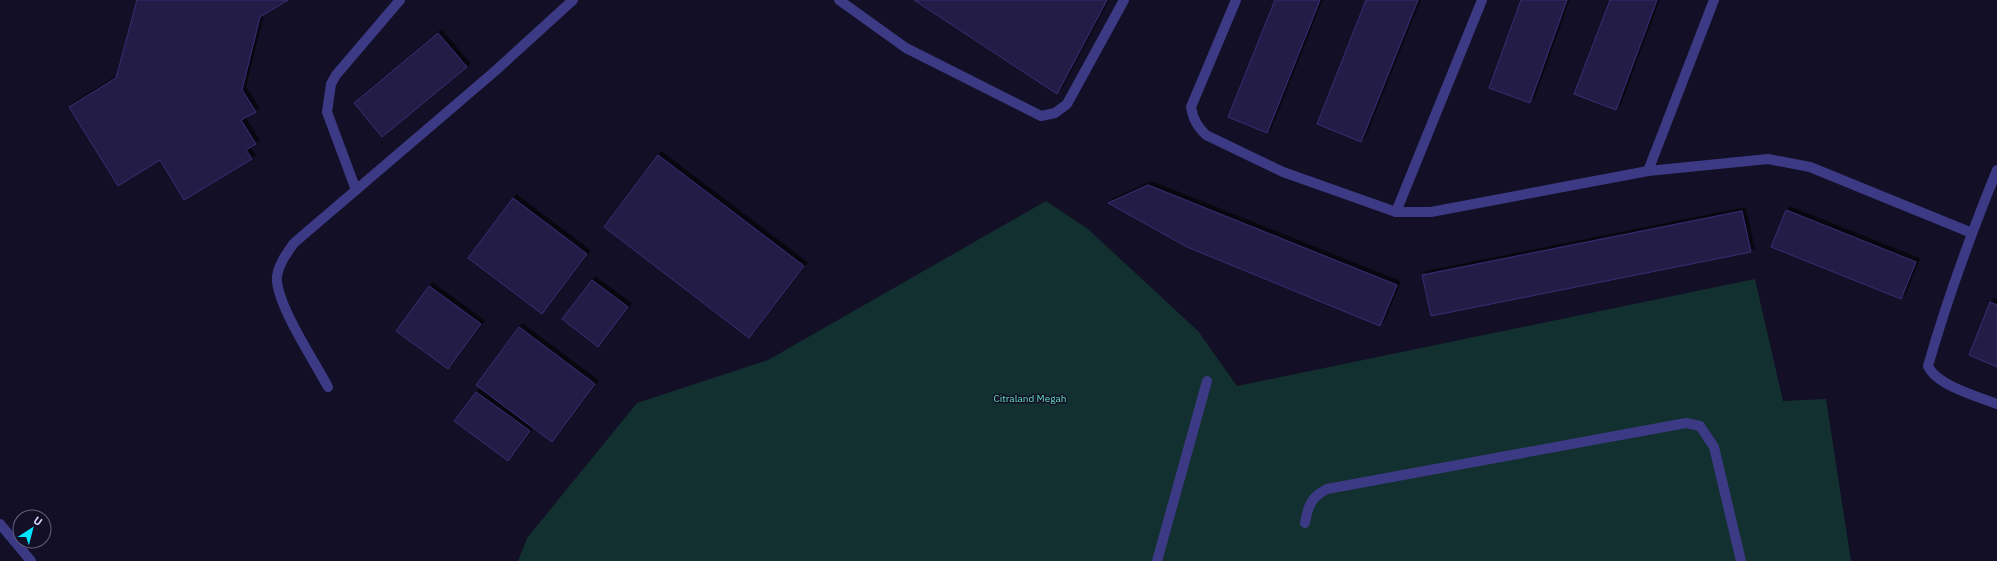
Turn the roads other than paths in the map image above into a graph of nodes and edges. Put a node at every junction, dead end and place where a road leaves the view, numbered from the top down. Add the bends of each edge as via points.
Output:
1 (400, 0) edge
2 (573, 0) edge
3 (839, 0) edge
4 (1124, 0) edge
5 (1236, 0) edge
6 (1482, 0) edge
7 (1714, 0) edge
8 (1997, 170) edge
9 (1648, 171) junction
10 (356, 190) junction
11 (1396, 212) junction
12 (1972, 233) junction
13 (1207, 381) dead end
14 (328, 386) dead end
15 (1997, 404) edge
16 (1305, 523) dead end
17 (0, 524) edge
18 (31, 561) edge
19 (1156, 561) edge
20 (1741, 561) edge

1 - 10 street via 331,84 327,112
2 - 10 street via 494,72
3 - 4 street via 906,48 1041,116 1055,113 1067,104
5 - 11 street via 1191,107 1193,119 1199,128 1206,134 1283,172
6 - 11 street
7 - 9 street
8 - 12 street
9 - 11 street via 1431,212
9 - 12 street via 1768,159 1810,167
10 - 14 street via 294,243 282,259 277,276 278,291 286,310
12 - 15 street via 1941,320 1928,366 1943,382
13 - 19 street
16 - 20 street via 1311,500 1327,489 1686,423 1700,426 1714,447
17 - 18 street

